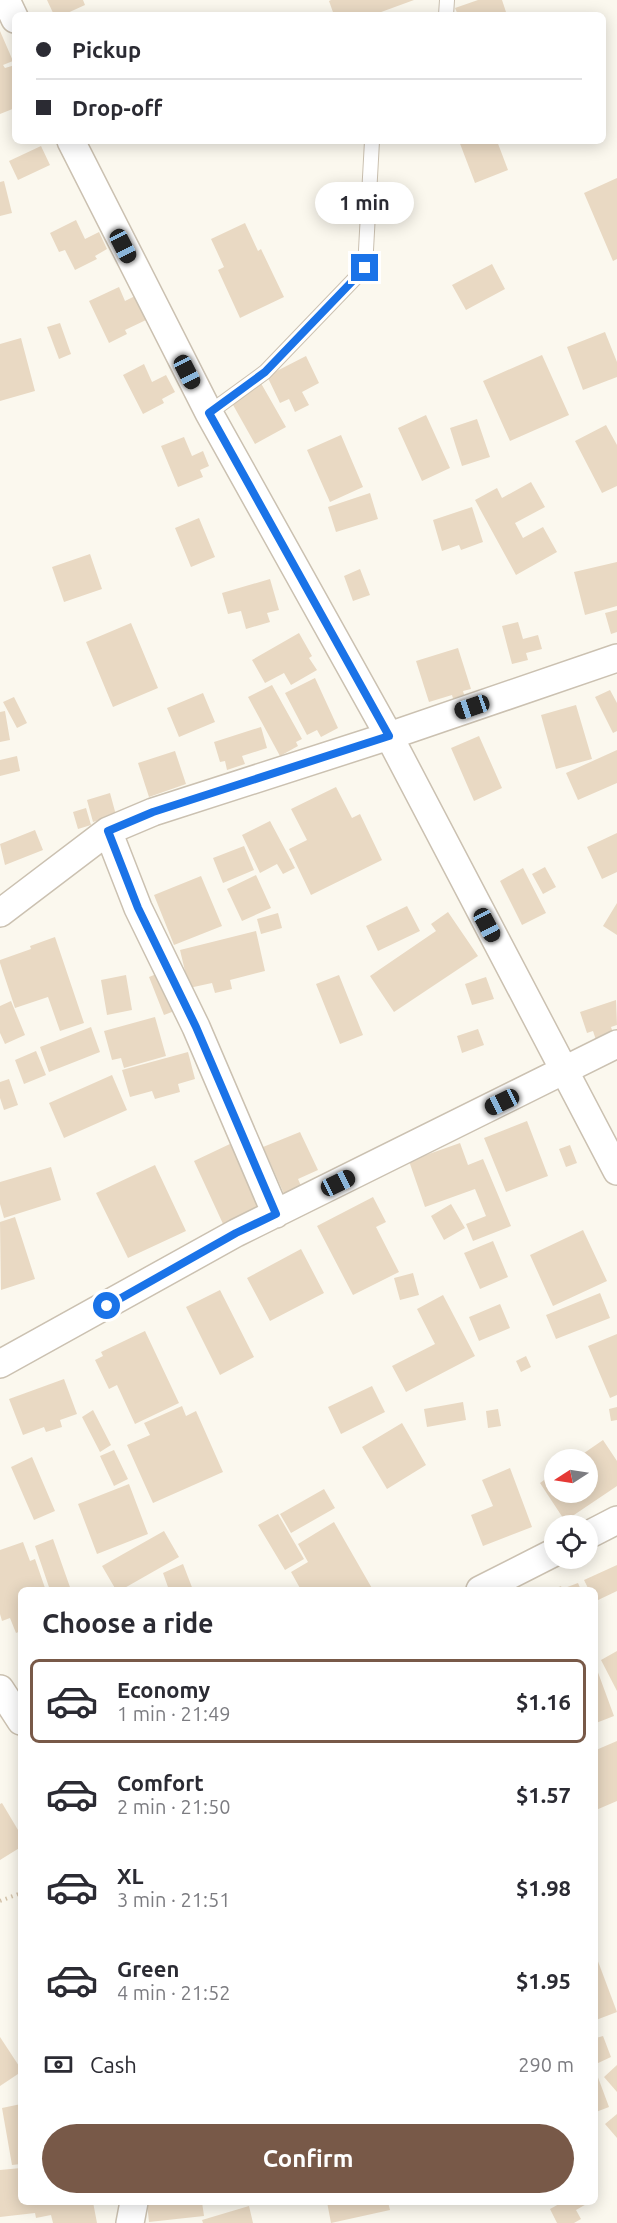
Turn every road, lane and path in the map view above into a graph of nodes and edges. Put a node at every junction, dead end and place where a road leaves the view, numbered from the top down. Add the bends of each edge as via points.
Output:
1 (73, 144) edge
2 (372, 144) edge
3 (209, 413) junction
4 (617, 658) edge
5 (389, 736) junction
6 (108, 831) junction
7 (0, 913) edge
8 (617, 1044) edge
9 (564, 1071) junction
10 (617, 1171) edge
11 (276, 1214) junction
12 (0, 1364) edge
13 (617, 1520) edge
14 (598, 1530) edge
15 (544, 1558) edge
16 (486, 1587) edge
17 (0, 1689) edge
18 (18, 1716) edge
19 (18, 1894) edge
20 (0, 1901) edge
21 (133, 2205) edge
22 (130, 2223) edge

1 - 3 street
2 - 3 lane via 365,268 265,372
3 - 5 street
4 - 5 street
5 - 6 street via 153,812
5 - 9 street
6 - 7 street
6 - 11 street via 138,908 196,1027
8 - 9 street
9 - 10 street
9 - 11 street
11 - 12 street
13 - 14 street
15 - 16 street
17 - 18 street
19 - 20 path
21 - 22 street

